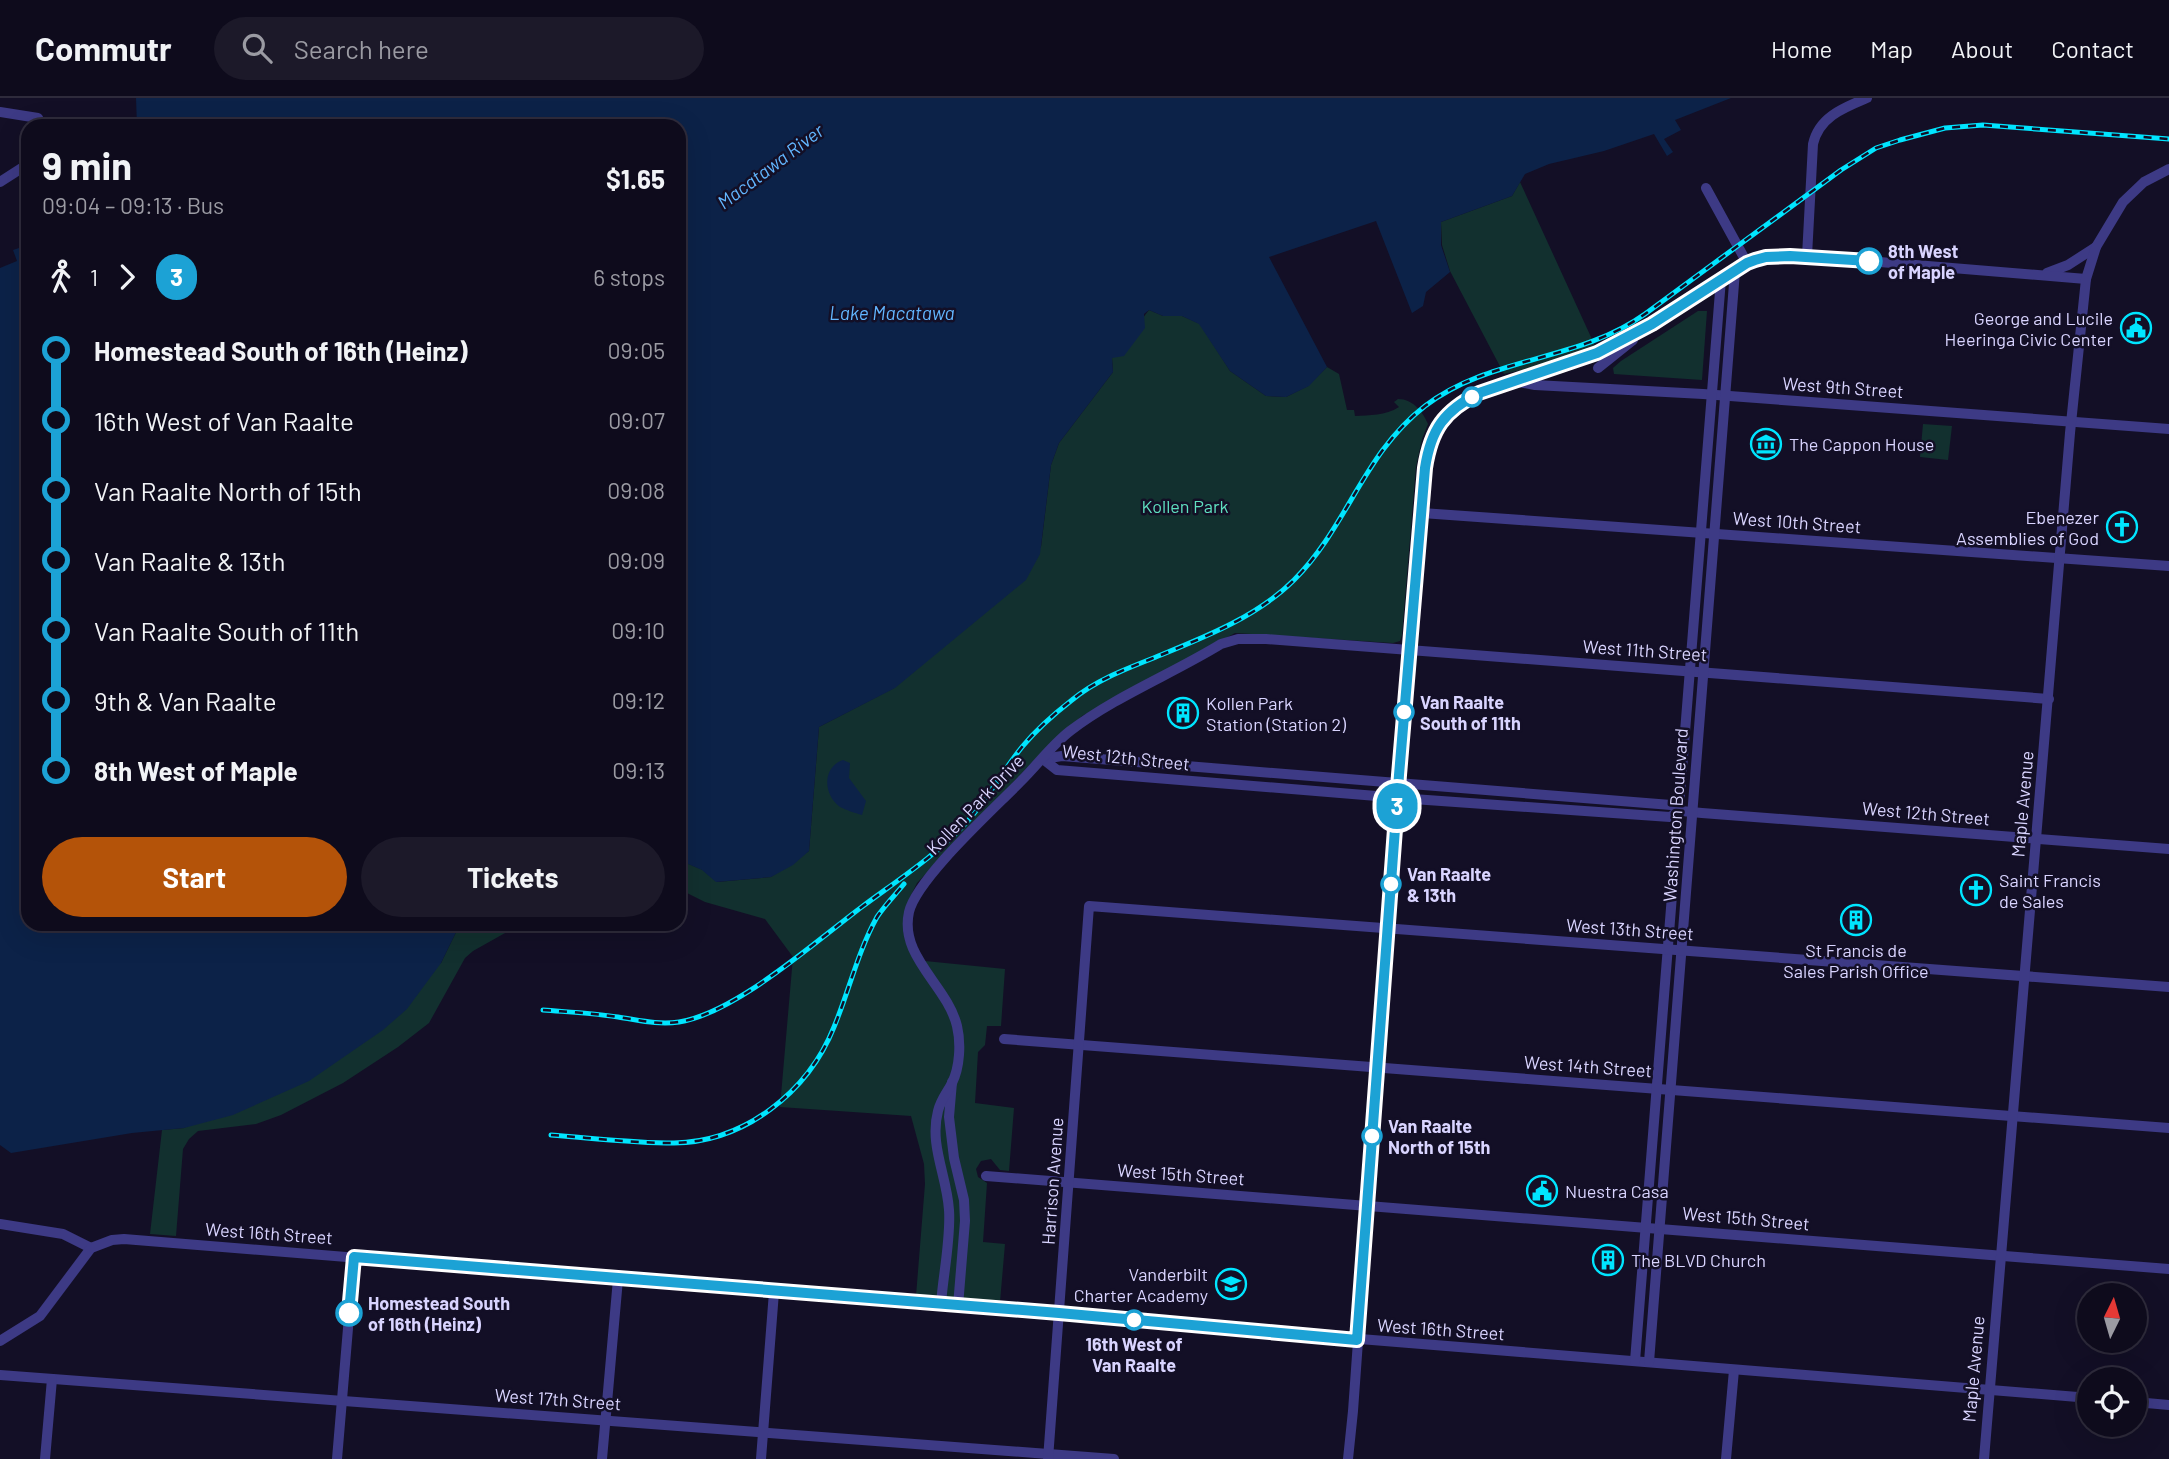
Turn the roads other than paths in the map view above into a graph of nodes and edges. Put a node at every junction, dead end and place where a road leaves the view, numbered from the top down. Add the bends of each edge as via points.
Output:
1 (1867, 98) edge
2 (0, 112) edge
3 (28, 119) edge
4 (21, 168) edge
5 (2169, 170) edge
6 (0, 182) edge
7 (1706, 188) dead end
8 (2096, 247) junction
9 (1807, 256) junction
10 (1747, 263) junction
11 (1735, 271) junction
12 (2041, 275) junction
13 (1721, 279) junction
14 (2086, 279) junction
15 (1652, 324) junction
16 (1589, 357) junction
17 (1598, 368) junction
18 (1514, 381) junction
19 (1610, 388) junction
20 (1713, 395) junction
21 (1725, 396) junction
22 (2073, 422) junction
23 (2169, 429) edge
24 (1422, 513) junction
25 (1708, 533) junction
26 (2061, 558) junction
27 (2169, 566) edge
28 (1238, 639) joint
29 (1410, 650) junction
30 (1697, 672) junction
31 (2049, 699) junction
32 (1043, 759) junction
33 (1398, 783) junction
34 (1397, 798) junction
35 (1681, 811) junction
36 (1694, 812) junction
37 (2037, 840) junction
38 (2169, 849) edge
39 (1089, 906) joint
40 (1388, 929) junction
41 (1670, 949) junction
42 (1682, 950) junction
43 (2024, 975) junction
44 (2169, 987) edge
45 (1004, 1039) dead end
46 (1080, 1045) junction
47 (1377, 1068) junction
48 (952, 1082) junction
49 (1658, 1089) junction
50 (1671, 1090) junction
51 (2013, 1116) junction
52 (2169, 1128) edge
53 (986, 1176) dead end
54 (1070, 1183) junction
55 (1367, 1206) junction
56 (0, 1224) edge
57 (1647, 1228) junction
58 (1660, 1228) junction
59 (91, 1248) junction
60 (2000, 1256) junction
61 (354, 1257) junction
62 (2169, 1269) edge
63 (618, 1279) junction
64 (774, 1292) junction
65 (941, 1304) junction
66 (958, 1306) junction
67 (1059, 1313) junction
68 (1, 1340) edge
69 (1357, 1340) junction
70 (1635, 1361) junction
71 (1649, 1362) junction
72 (1734, 1370) junction
73 (0, 1375) edge
74 (52, 1379) junction
75 (1988, 1390) junction
76 (2077, 1397) edge
77 (341, 1399) junction
78 (2147, 1403) edge
79 (2169, 1405) edge
80 (607, 1421) junction
81 (763, 1431) junction
82 (1049, 1457) edge
83 (45, 1459) edge
84 (337, 1459) edge
85 (603, 1459) edge
86 (761, 1459) edge
87 (1114, 1459) edge
88 (1348, 1459) edge
89 (1726, 1459) edge
90 (1984, 1459) edge

1 - 9 street via 1826,119 1815,133
2 - 3 street
4 - 6 street
5 - 8 street via 2144,182 2123,202
7 - 10 street
8 - 12 street
8 - 14 street, Maple Avenue
9 - 10 street via 1775,256
9 - 12 street
10 - 11 street
11 - 13 street
11 - 21 street, Washington Boulevard
12 - 14 street
13 - 15 street
13 - 20 street, Washington Boulevard
14 - 22 street, Maple Avenue
15 - 16 street
15 - 17 street
16 - 17 street
16 - 18 street
17 - 19 street
18 - 19 street, West 9th Street
18 - 24 street via 1459,405 1436,429 1428,448
19 - 20 street, West 9th Street
20 - 21 street, West 9th Street
20 - 25 street, Washington Boulevard
21 - 22 street, West 9th Street
21 - 25 street, Washington Boulevard
22 - 23 street, West 9th Street
22 - 26 street, Maple Avenue
24 - 25 street, West 10th Street
24 - 29 street
25 - 26 street, West 10th Street
25 - 30 street, Washington Boulevard
26 - 27 street, West 10th Street
26 - 31 street, Maple Avenue
28 - 29 street, West 11th Street
28 - 32 street, Kollen Park Drive via 1096,713
29 - 30 street, West 11th Street
29 - 33 street
30 - 31 street, West 11th Street
30 - 35 street, Washington Boulevard
30 - 36 street, Washington Boulevard
31 - 37 street, Maple Avenue
32 - 33 street, West 12th Street via 1062,756
32 - 34 street, West 12th Street via 1057,770
32 - 48 street, Kollen Park Drive via 940,864 915,895 909,913 907,933 957,1028 959,1050
33 - 34 street
33 - 35 street, West 12th Street via 1671,805
34 - 35 street, West 12th Street via 1670,817
34 - 40 street
35 - 36 street, West 12th Street
35 - 41 street, Washington Boulevard
36 - 37 street, West 12th Street
36 - 42 street, Washington Boulevard
37 - 38 street, West 12th Street
37 - 43 street, Maple Avenue
39 - 40 street, West 13th Street
39 - 46 street, Harrison Avenue
40 - 41 street, West 13th Street
40 - 47 street
41 - 42 street, West 13th Street
41 - 49 street, Washington Boulevard
42 - 43 street, West 13th Street
42 - 50 street, Washington Boulevard
43 - 44 street, West 13th Street
43 - 51 street, Maple Avenue
45 - 46 street, West 14th Street
46 - 47 street, West 14th Street
46 - 54 street, Harrison Avenue
47 - 49 street, West 14th Street
47 - 55 street
48 - 65 street, Kollen Park Drive via 937,1113 936,1137 950,1211
48 - 66 street, Kollen Park Drive via 949,1117 964,1210
49 - 50 street, West 14th Street
49 - 57 street, Washington Boulevard
50 - 51 street, West 14th Street
50 - 58 street, Washington Boulevard
51 - 52 street, West 14th Street
51 - 60 street, Maple Avenue
53 - 54 street, West 15th Street
54 - 55 street, West 15th Street
54 - 67 street, Harrison Avenue
55 - 57 street, West 15th Street
55 - 69 street
56 - 59 street via 63,1234
57 - 58 street, West 15th Street
57 - 70 street, Washington Boulevard
58 - 60 street, West 15th Street
58 - 71 street, Washington Boulevard
59 - 61 street, West 16th Street via 124,1239
59 - 68 street via 40,1316
60 - 62 street, West 15th Street
60 - 75 street, Maple Avenue
61 - 63 street, West 16th Street
61 - 77 street
63 - 64 street, West 16th Street
63 - 80 street
64 - 65 street, West 16th Street
64 - 81 street
65 - 66 street, West 16th Street
66 - 67 street, West 16th Street
67 - 69 street, West 16th Street
67 - 82 street, Harrison Avenue
69 - 70 street, West 16th Street
69 - 88 street
70 - 71 street, West 16th Street
71 - 72 street, West 16th Street
72 - 75 street, West 16th Street
72 - 89 street
73 - 74 street, West 17th Street
74 - 77 street, West 17th Street
74 - 83 street
75 - 76 street, West 16th Street
75 - 90 street, Maple Avenue
77 - 80 street, West 17th Street
77 - 84 street
78 - 79 street
80 - 81 street, West 17th Street
80 - 85 street
81 - 82 street, West 17th Street
81 - 86 street
82 - 87 street, West 17th Street

